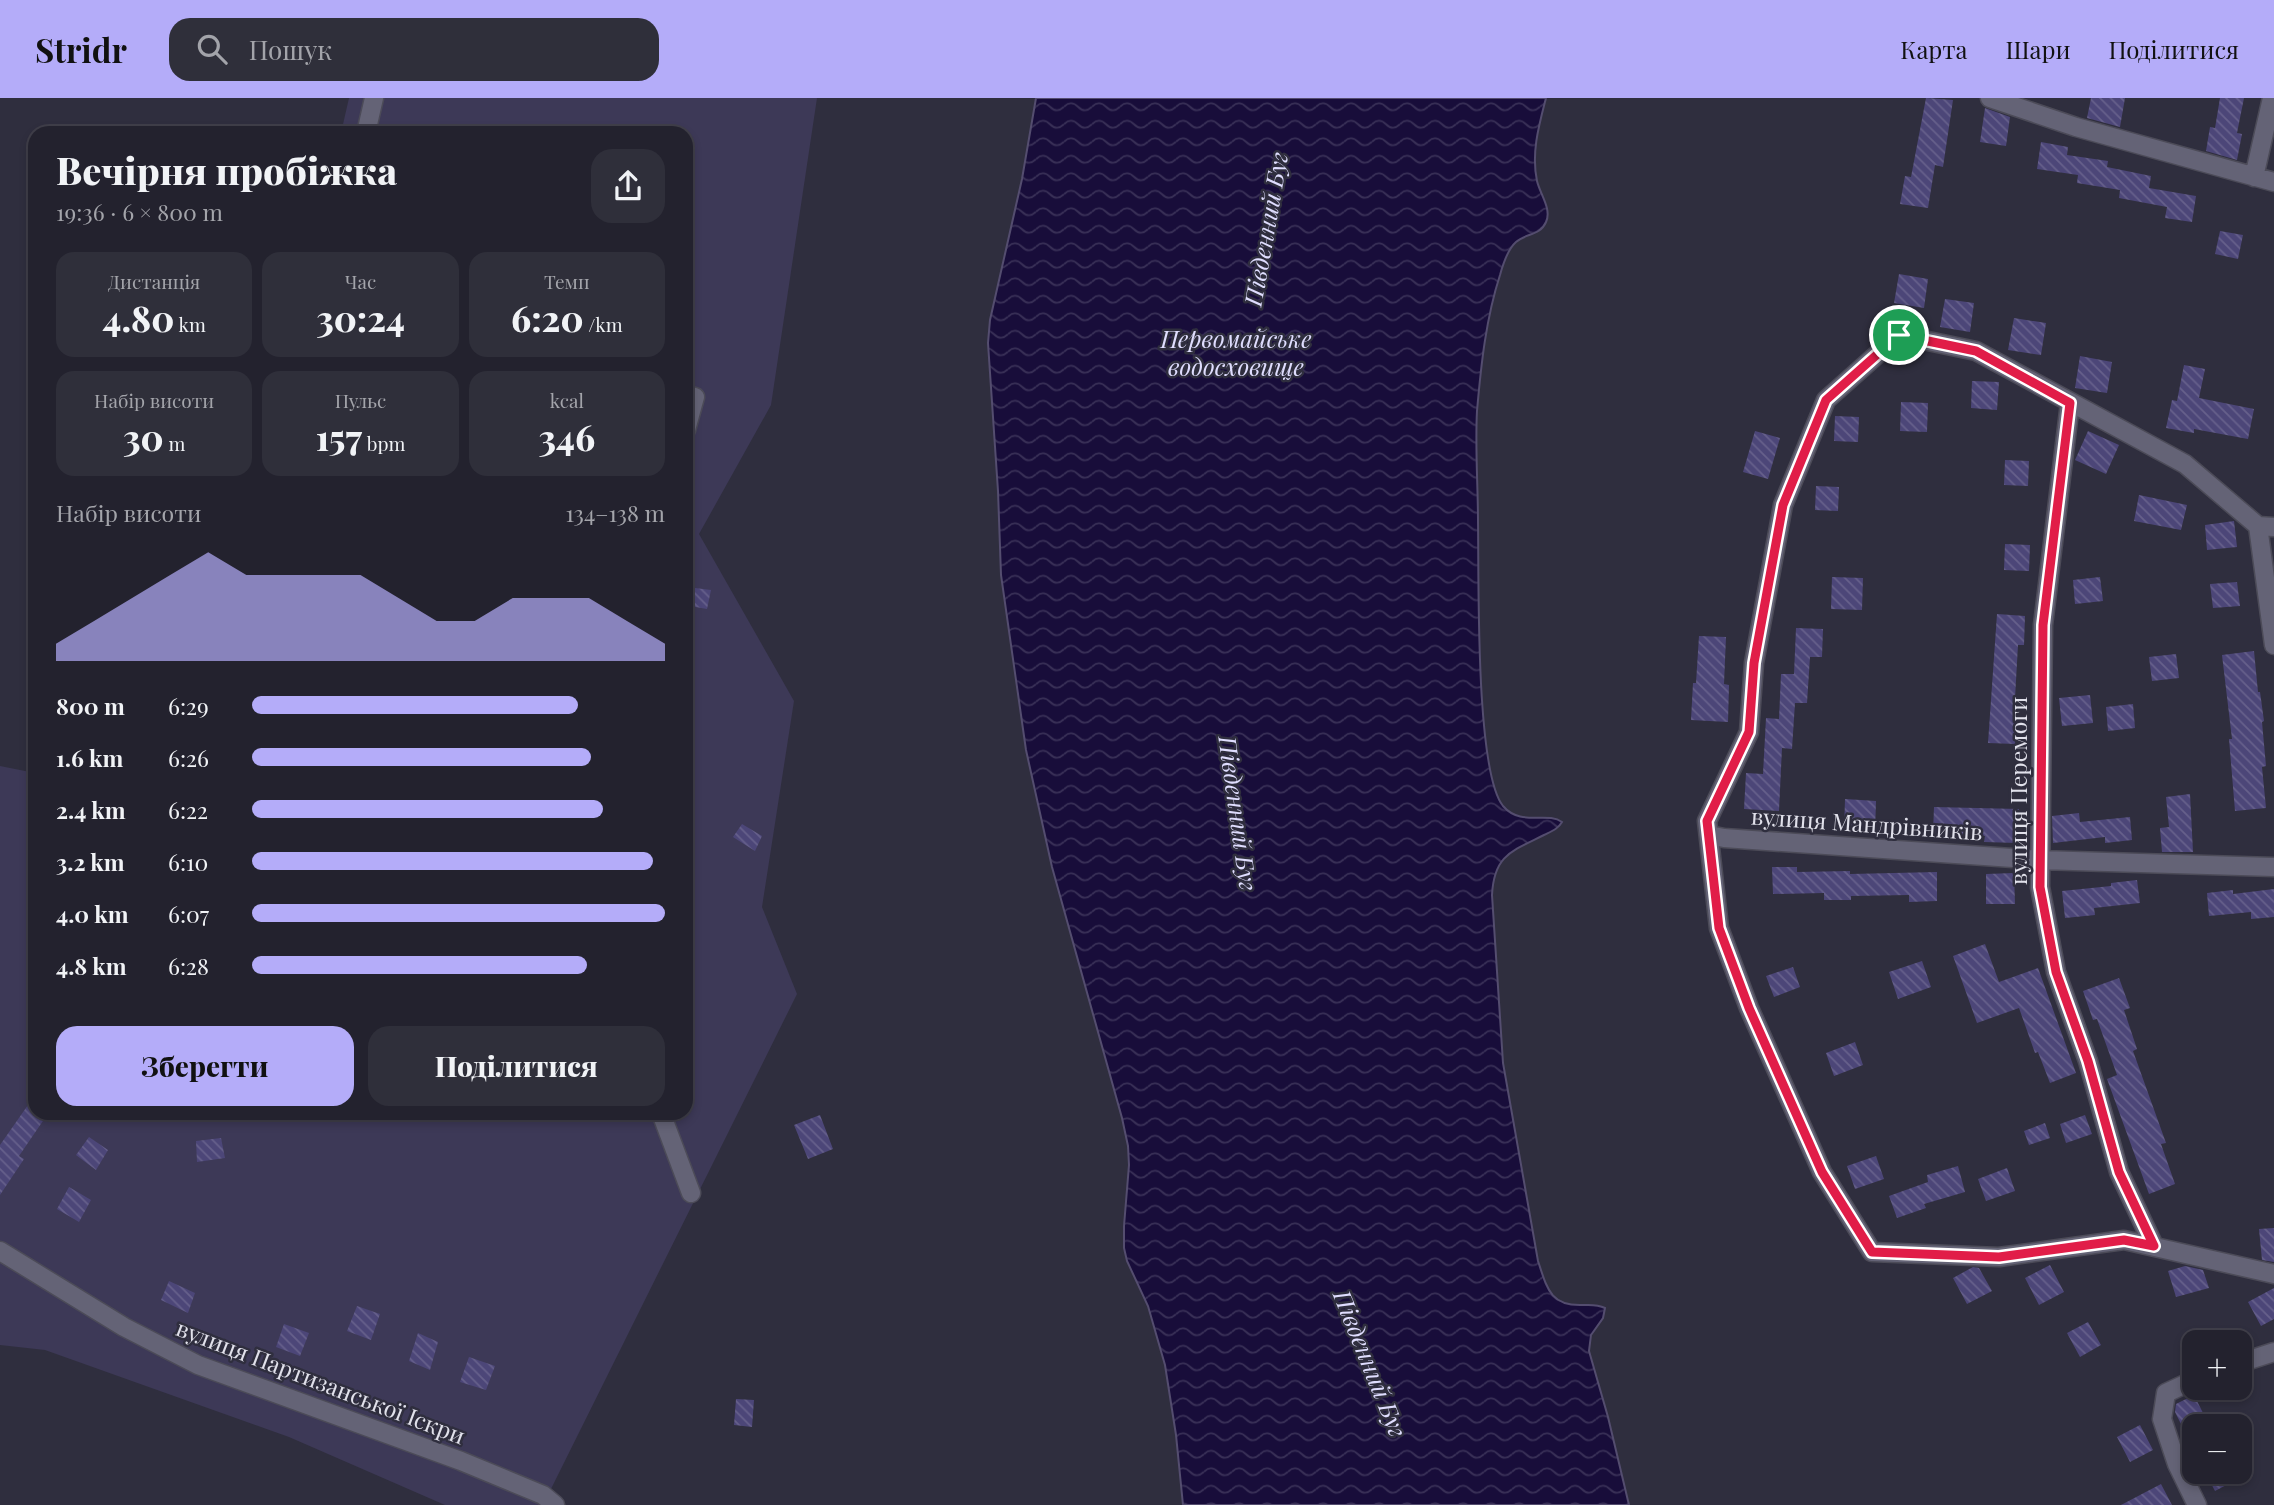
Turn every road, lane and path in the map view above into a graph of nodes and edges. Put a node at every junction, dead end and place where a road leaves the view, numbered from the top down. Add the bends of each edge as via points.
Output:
1 (374, 98) edge
2 (1990, 98) edge
3 (2272, 98) edge
4 (368, 126) edge
5 (2253, 177) junction
6 (2274, 182) edge
7 (2070, 403) junction
8 (2266, 526) edge
9 (2274, 645) edge
10 (1709, 835) junction
11 (2040, 860) junction
12 (2274, 867) edge
13 (664, 1120) edge
14 (691, 1192) dead end
15 (2154, 1246) junction
16 (0, 1251) edge
17 (2274, 1275) edge
18 (2274, 1352) edge
19 (2252, 1359) edge
20 (2182, 1386) edge
21 (555, 1505) edge
22 (2197, 1505) edge

1 - 4 street
2 - 5 street
3 - 5 street
5 - 6 street
7 - 8 street via 2185,464
7 - 10 street via 1976,351 1899,335 1826,400 1783,505 1754,663 1749,732 1707,821
7 - 11 street, вулиця Перемоги via 2043,625
8 - 9 street
10 - 11 street, вулиця Мандрівників
10 - 15 street via 1719,928 1749,1008 1822,1172 1872,1252 1999,1257 2124,1240
11 - 12 street, вулиця Мандрівників
11 - 15 street, вулиця Перемоги via 2040,887 2056,972 2088,1061 2119,1172
13 - 14 street
15 - 17 street
16 - 21 street, вулиця Партизанської Іскри via 124,1327 198,1365 461,1461 543,1495
18 - 19 street
20 - 22 street via 2166,1393 2162,1419

